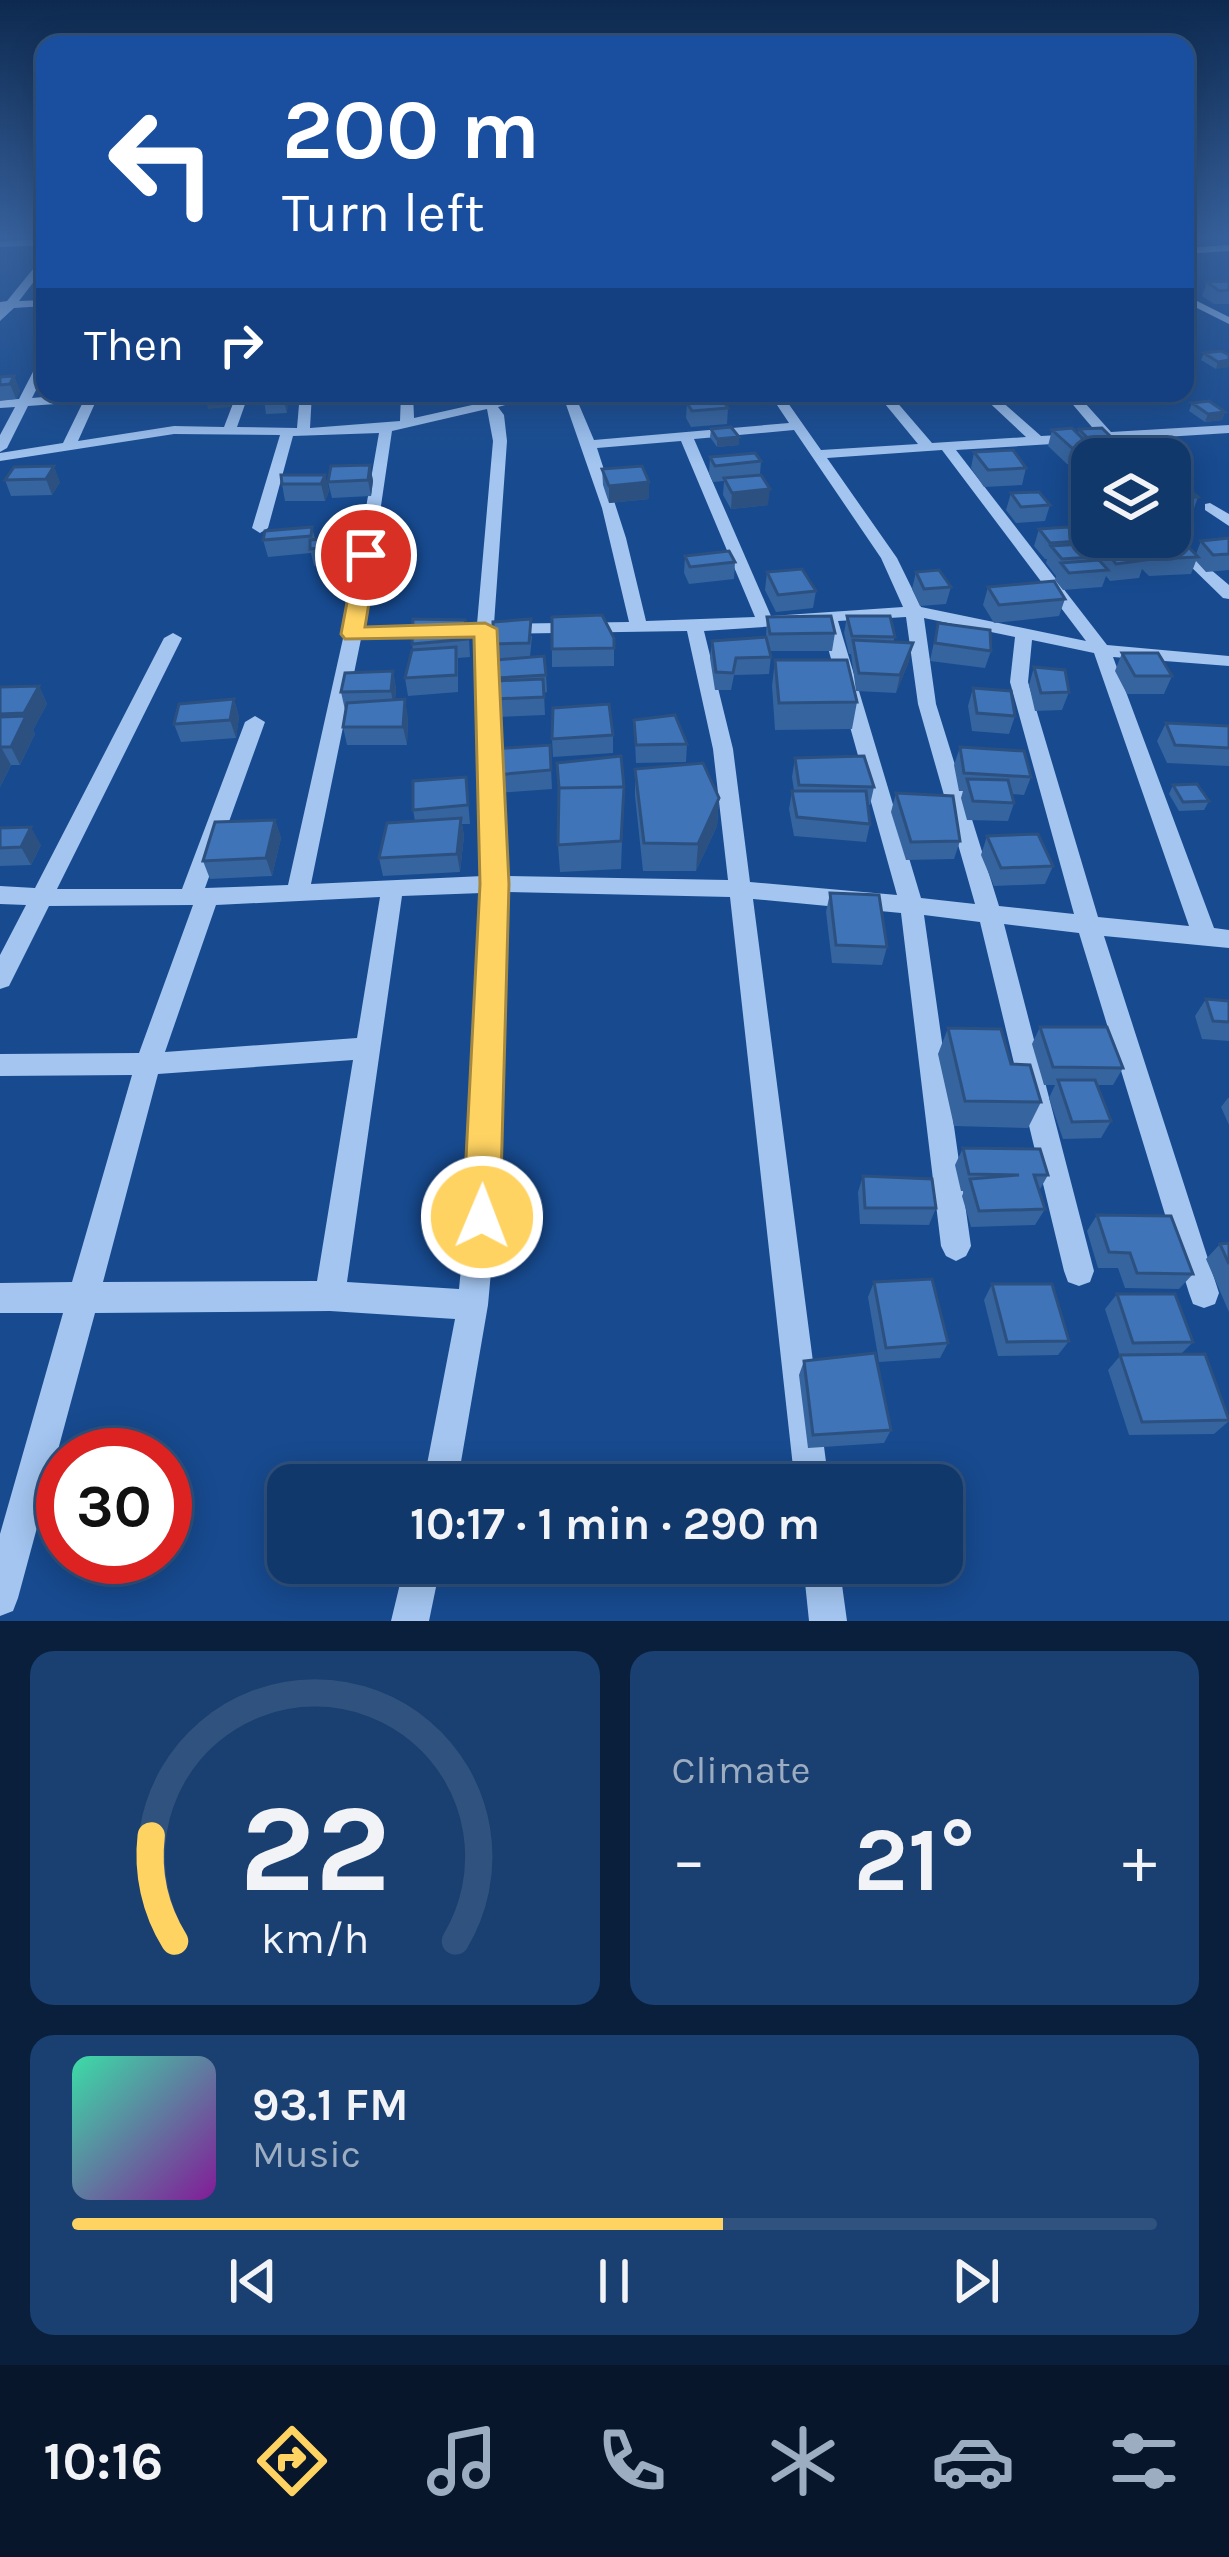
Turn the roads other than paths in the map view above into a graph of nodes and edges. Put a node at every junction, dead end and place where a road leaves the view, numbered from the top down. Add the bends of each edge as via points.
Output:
1 (36, 378) edge
2 (36, 402) edge
3 (90, 402) edge
4 (162, 402) edge
5 (240, 402) edge
6 (303, 402) edge
7 (407, 402) edge
8 (495, 402) edge
9 (499, 402) edge
10 (571, 402) edge
11 (780, 402) edge
12 (891, 402) edge
13 (996, 402) edge
14 (1077, 402) edge
15 (23, 403) junction
16 (0, 404) edge
17 (407, 425) junction
18 (795, 426) junction
19 (230, 428) junction
20 (386, 428) junction
21 (295, 430) junction
22 (150, 432) junction
23 (1226, 432) edge
24 (1107, 436) junction
25 (686, 437) junction
26 (1038, 441) junction
27 (69, 445) junction
28 (588, 445) junction
29 (937, 447) junction
30 (0, 452) edge
31 (34, 452) junction
32 (816, 454) junction
33 (23, 466) edge
34 (1210, 507) dead end
35 (1229, 521) edge
36 (260, 528) edge
37 (1191, 557) edge
38 (1229, 594) edge
39 (914, 611) junction
40 (827, 618) junction
41 (766, 622) junction
42 (694, 626) junction
43 (639, 627) junction
44 (485, 629) junction
45 (353, 634) junction
46 (1024, 635) junction
47 (173, 638) dead end
48 (1102, 650) junction
49 (1229, 661) edge
50 (255, 722) dead end
51 (494, 884) junction
52 (392, 890) junction
53 (741, 891) junction
54 (298, 892) junction
55 (0, 896) edge
56 (199, 896) junction
57 (44, 898) junction
58 (911, 903) junction
59 (989, 912) junction
60 (1087, 924) junction
61 (1217, 938) edge
62 (0, 979) edge
63 (368, 1048) junction
64 (148, 1064) junction
65 (0, 1065) edge
66 (956, 1246) dead end
67 (1079, 1271) dead end
68 (1204, 1293) dead end
69 (83, 1294) junction
70 (330, 1296) junction
71 (0, 1298) edge
72 (472, 1305) junction
73 (444, 1464) edge
74 (809, 1464) edge
75 (418, 1584) edge
76 (824, 1584) edge
77 (0, 1598) edge
78 (410, 1621) edge
79 (828, 1621) edge

1 - 15 street
2 - 15 street
3 - 27 street
4 - 22 street
5 - 19 street
6 - 21 street
7 - 17 street
8 - 17 street
9 - 44 street
10 - 28 street
11 - 18 street
12 - 29 street
13 - 26 street
14 - 24 street
15 - 16 street
15 - 30 street
17 - 20 street
18 - 25 street
18 - 32 street
19 - 21 street
19 - 22 street
20 - 21 street
20 - 45 street
21 - 36 street
22 - 27 street
23 - 24 street
24 - 26 street
25 - 28 street
25 - 41 street
26 - 29 street
27 - 31 street
28 - 43 street
29 - 32 street
29 - 48 street
30 - 31 street
31 - 33 street
32 - 39 street via 889,558
34 - 35 street
37 - 38 street
39 - 40 street
39 - 46 street
39 - 59 street via 927,704
40 - 41 street
40 - 58 street
41 - 42 street
42 - 43 street
42 - 53 street via 723,749
43 - 44 street
44 - 45 street
44 - 51 street
45 - 54 street
46 - 48 street
46 - 60 street via 1019,682
47 - 57 street
48 - 49 street
48 - 61 street
50 - 56 street
51 - 52 street
51 - 53 street
51 - 72 street
52 - 54 street
52 - 63 street
53 - 58 street
53 - 74 street
54 - 56 street
55 - 57 street
56 - 57 street
56 - 64 street
57 - 62 street
58 - 59 street
58 - 66 street
59 - 60 street
59 - 67 street
60 - 61 street
60 - 68 street
63 - 64 street
63 - 70 street
64 - 65 street
64 - 69 street
69 - 70 street
69 - 71 street
69 - 77 street
70 - 72 street
72 - 73 street
75 - 78 street
76 - 79 street

